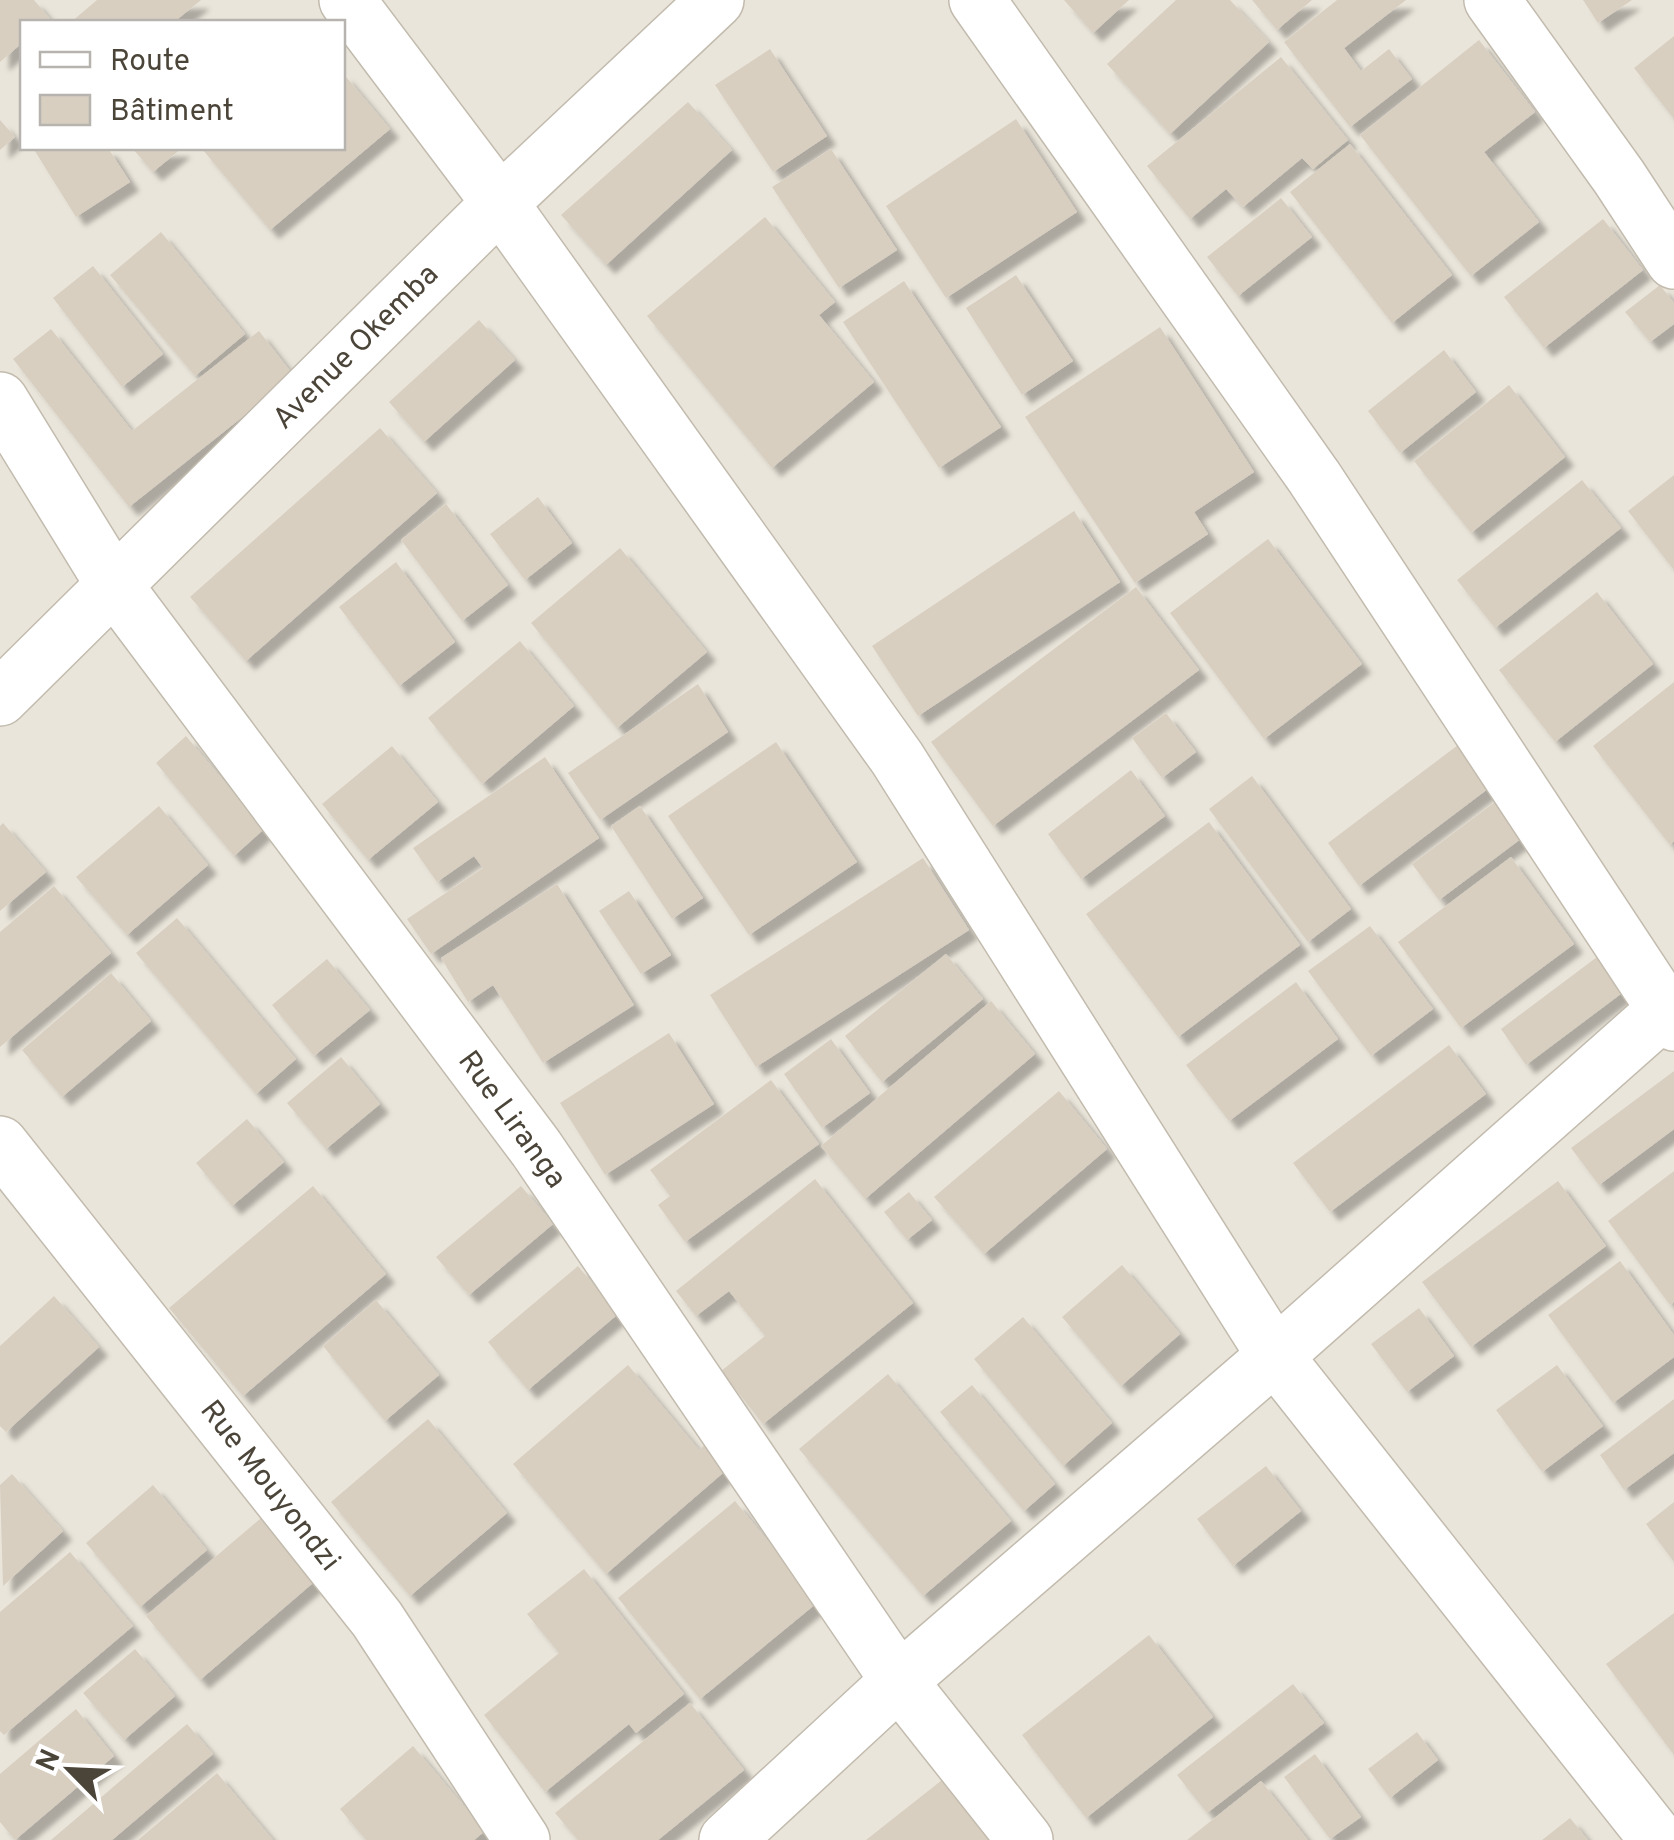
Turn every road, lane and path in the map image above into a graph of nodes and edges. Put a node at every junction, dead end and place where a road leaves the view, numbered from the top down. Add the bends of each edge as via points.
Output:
1 (347, 0) edge
2 (716, 0) edge
3 (977, 0) edge
4 (1492, 0) edge
5 (500, 203) junction
6 (1674, 260) edge
7 (0, 400) edge
8 (114, 585) junction
9 (0, 698) edge
10 (1671, 1012) edge
11 (0, 1144) edge
12 (1275, 1356) junction
13 (899, 1682) junction
14 (522, 1840) edge
15 (727, 1840) edge
16 (1025, 1840) edge
17 (1658, 1840) edge

1 - 5 street
2 - 5 street, Avenue Okemba
3 - 10 street via 1314,477
4 - 6 street
5 - 8 street, Avenue Okemba
5 - 12 street via 897,758
7 - 8 street, Rue Liranga
8 - 9 street, Avenue Okemba
8 - 13 street, Rue Liranga via 536,1148
10 - 12 street
11 - 14 street, Rue Mouyondzi via 377,1619
12 - 13 street
12 - 17 street
13 - 15 street
13 - 16 street, Rue Liranga

